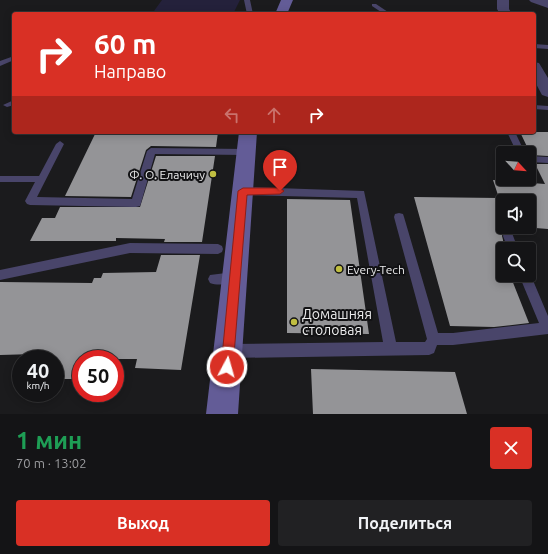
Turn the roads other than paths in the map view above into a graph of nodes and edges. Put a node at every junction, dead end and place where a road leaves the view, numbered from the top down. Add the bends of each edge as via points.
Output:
1 (247, 0) edge
2 (287, 0) edge
3 (503, 0) edge
4 (535, 0) edge
5 (548, 4) edge
6 (374, 5) dead end
7 (250, 12) edge
8 (282, 12) edge
9 (385, 12) edge
10 (505, 12) edge
11 (536, 46) edge
12 (548, 47) edge
13 (12, 59) edge
14 (0, 64) edge
15 (536, 70) edge
16 (548, 92) edge
17 (12, 103) edge
18 (12, 106) edge
19 (536, 107) edge
20 (548, 108) edge
21 (248, 134) edge
22 (512, 134) edge
23 (60, 144) dead end
24 (518, 146) edge
25 (246, 152) junction
26 (536, 159) edge
27 (548, 160) edge
28 (0, 179) edge
29 (42, 179) junction
30 (243, 191) junction
31 (399, 217) dead end
32 (508, 236) dead end
33 (510, 242) edge
34 (218, 249) dead end
35 (0, 275) edge
36 (527, 282) edge
37 (433, 339) junction
38 (391, 348) junction
39 (228, 352) junction
40 (222, 414) edge

1 - 7 lane
2 - 8 main road
3 - 10 street
4 - 5 street
6 - 9 lane
11 - 12 lane
13 - 14 lane
15 - 16 street
17 - 18 lane via 7,105
19 - 20 lane
21 - 25 main road
22 - 24 lane
23 - 29 lane
25 - 29 lane via 151,151 136,202 30,201
25 - 30 main road
26 - 27 lane
28 - 29 lane
30 - 38 lane via 361,194
30 - 39 main road via 224,278
31 - 37 lane
32 - 33 lane
34 - 35 lane via 130,248
36 - 37 lane via 547,328
37 - 38 lane via 429,348
38 - 39 lane
39 - 40 main road

